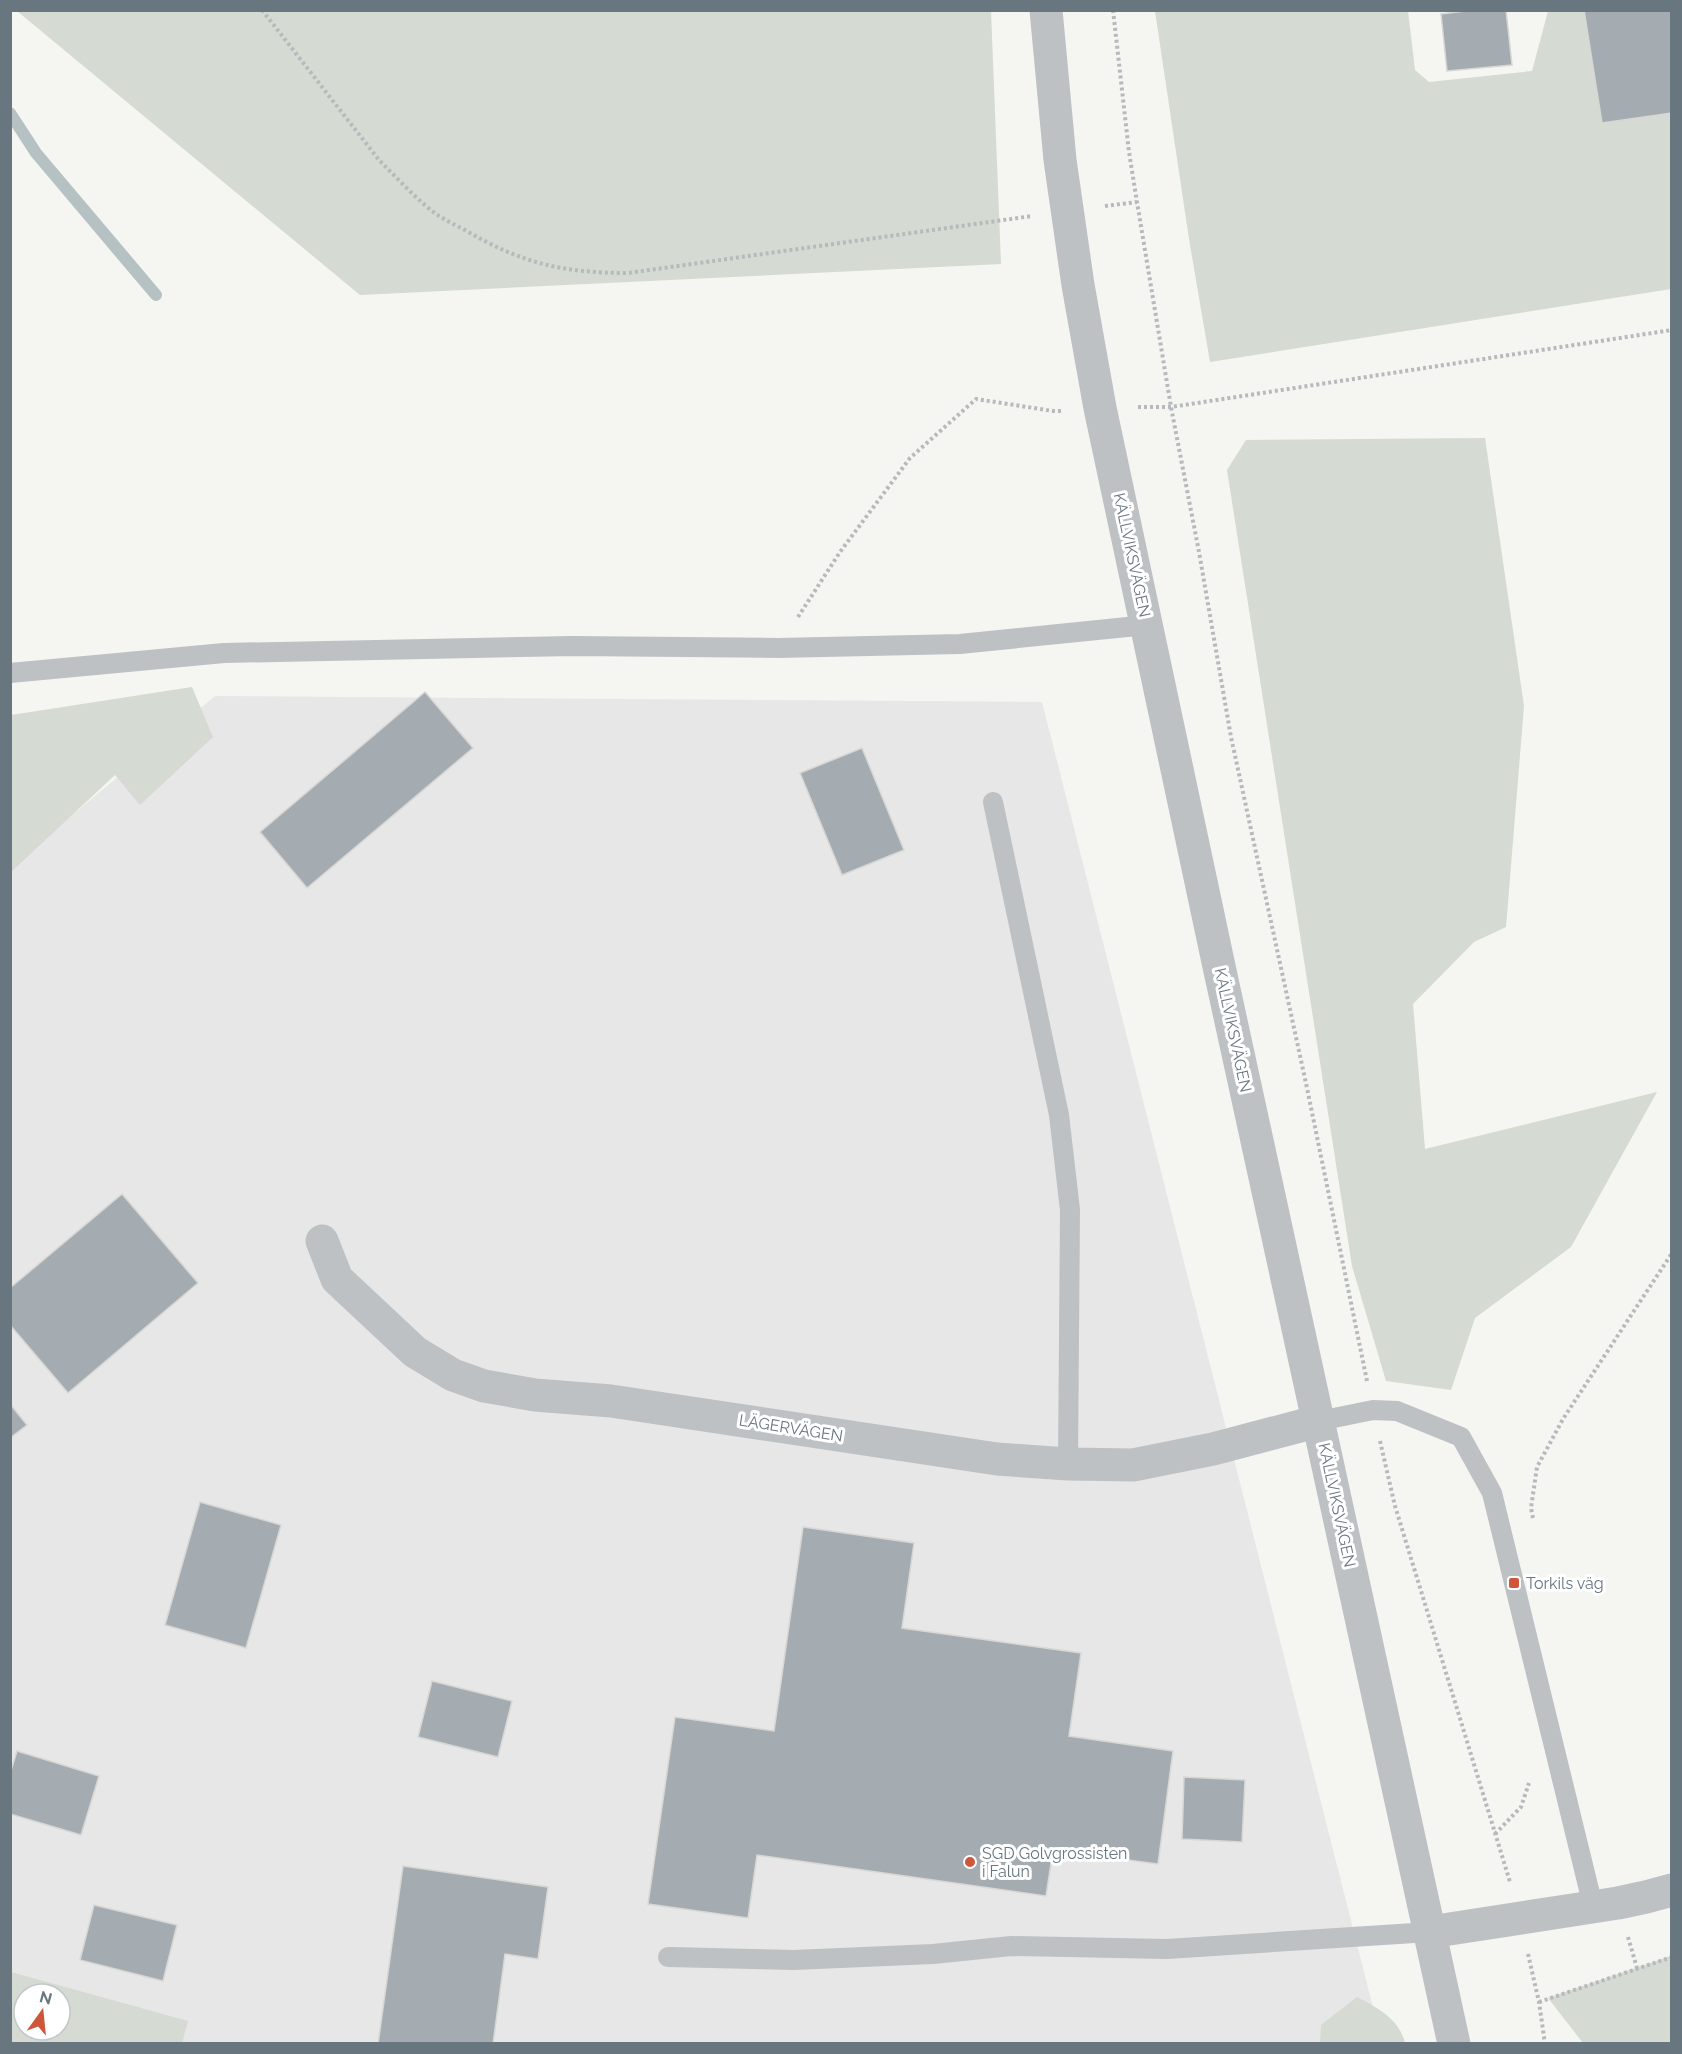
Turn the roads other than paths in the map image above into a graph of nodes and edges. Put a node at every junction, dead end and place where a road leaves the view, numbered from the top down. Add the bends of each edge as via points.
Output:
1 (1046, 10) edge
2 (1147, 625) junction
3 (10, 673) edge
4 (993, 801) dead end
5 (322, 1241) dead end
6 (1319, 1421) junction
7 (1068, 1464) junction
8 (1671, 1890) edge
9 (1593, 1906) junction
10 (1430, 1932) junction
11 (668, 1957) dead end
12 (1454, 2043) edge

1 - 2 street, KÄLLVIKSVÄGEN via 1060,160 1078,285
2 - 3 lane via 960,644 224,653
2 - 6 street, KÄLLVIKSVÄGEN
4 - 7 lane via 1059,1115 1071,1210
5 - 7 street, LÄGERVÄGEN via 337,1279 415,1352 453,1375 484,1386 611,1401 997,1459
6 - 7 street, LÄGERVÄGEN via 1214,1449 1133,1465
6 - 9 lane via 1373,1410 1397,1411 1461,1437 1492,1493
6 - 10 street, KÄLLVIKSVÄGEN
8 - 9 street
9 - 10 street
10 - 11 lane via 1167,1949 1011,1946 794,1960
10 - 12 street, KÄLLVIKSVÄGEN

